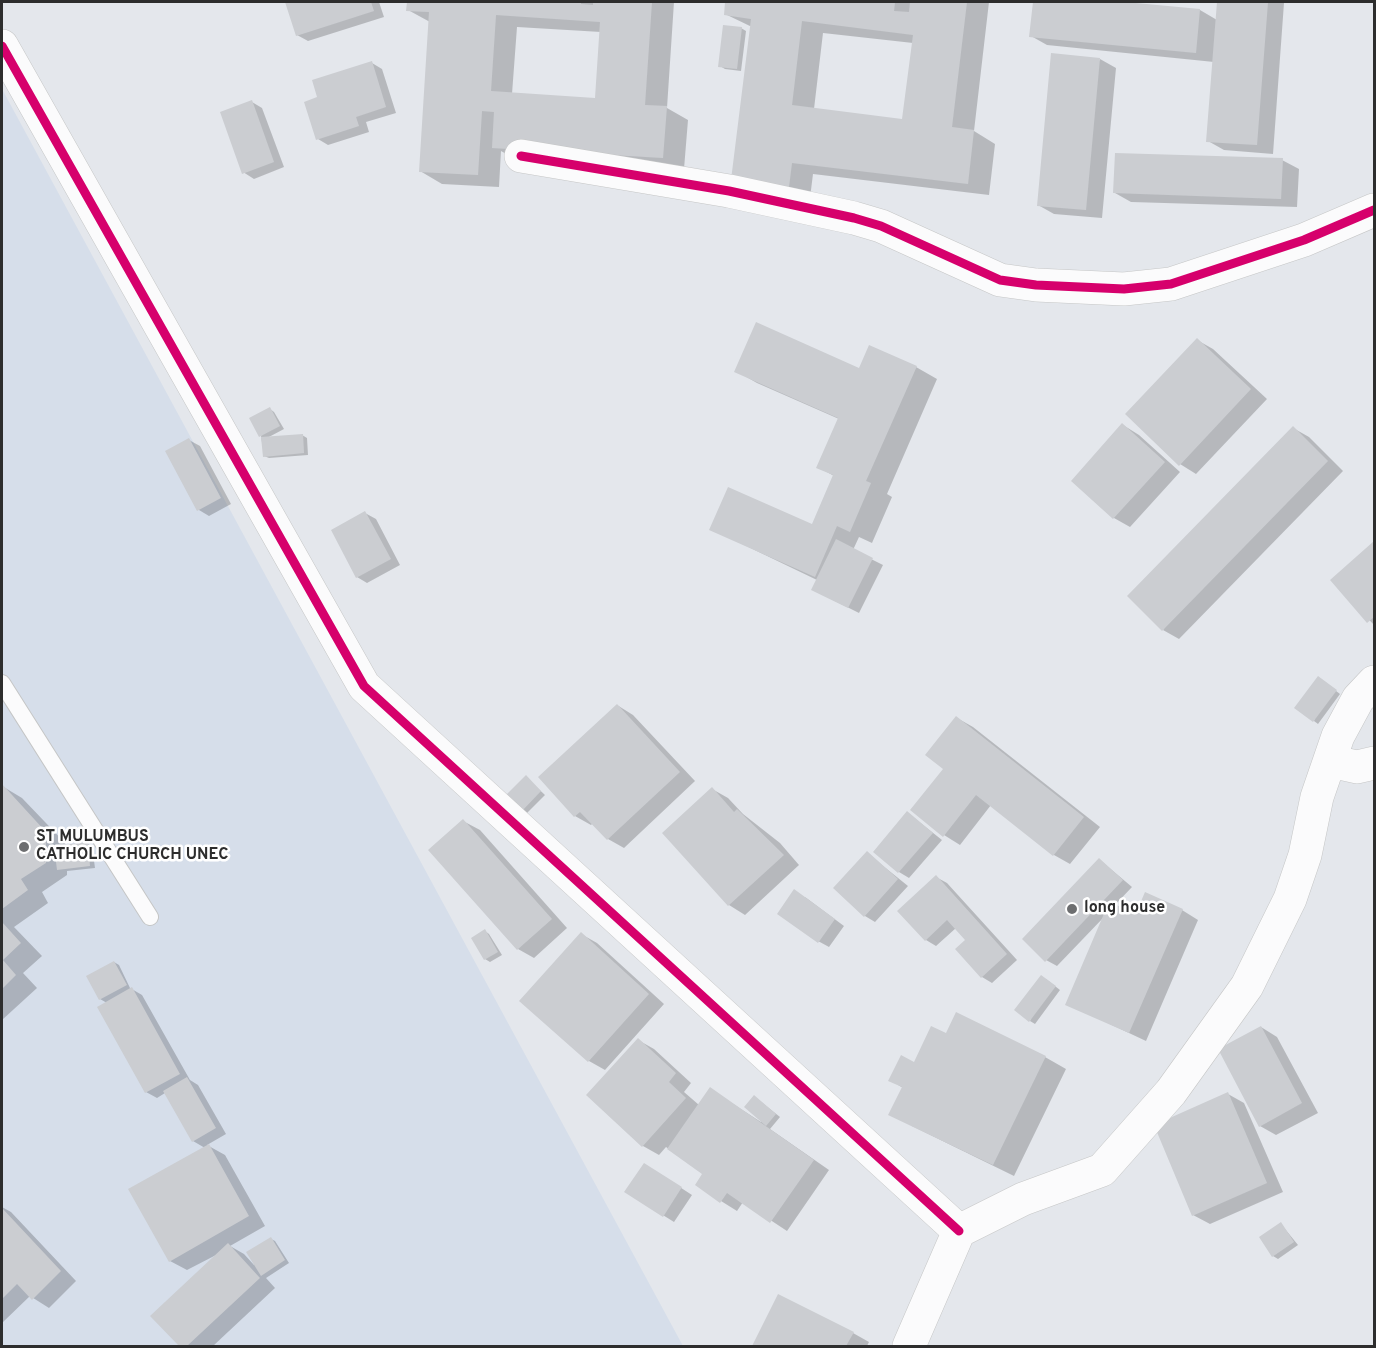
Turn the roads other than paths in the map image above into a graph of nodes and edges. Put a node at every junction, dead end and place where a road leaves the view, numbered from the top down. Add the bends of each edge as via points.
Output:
1 (2, 46) edge
2 (522, 156) dead end
3 (1374, 210) edge
4 (1374, 682) edge
5 (2, 683) edge
6 (1330, 761) junction
7 (1374, 764) edge
8 (150, 917) dead end
9 (959, 1231) junction
10 (909, 1347) edge

1 - 9 street via 364,686
2 - 3 street via 729,191 854,218 881,226 1000,280 1036,285 1124,289 1171,284 1304,240
4 - 6 street via 1358,699
5 - 8 lane
6 - 7 street via 1357,768
6 - 9 street via 1317,797 1305,855 1272,937 1247,986 1171,1092 1102,1170 1023,1199
9 - 10 street

